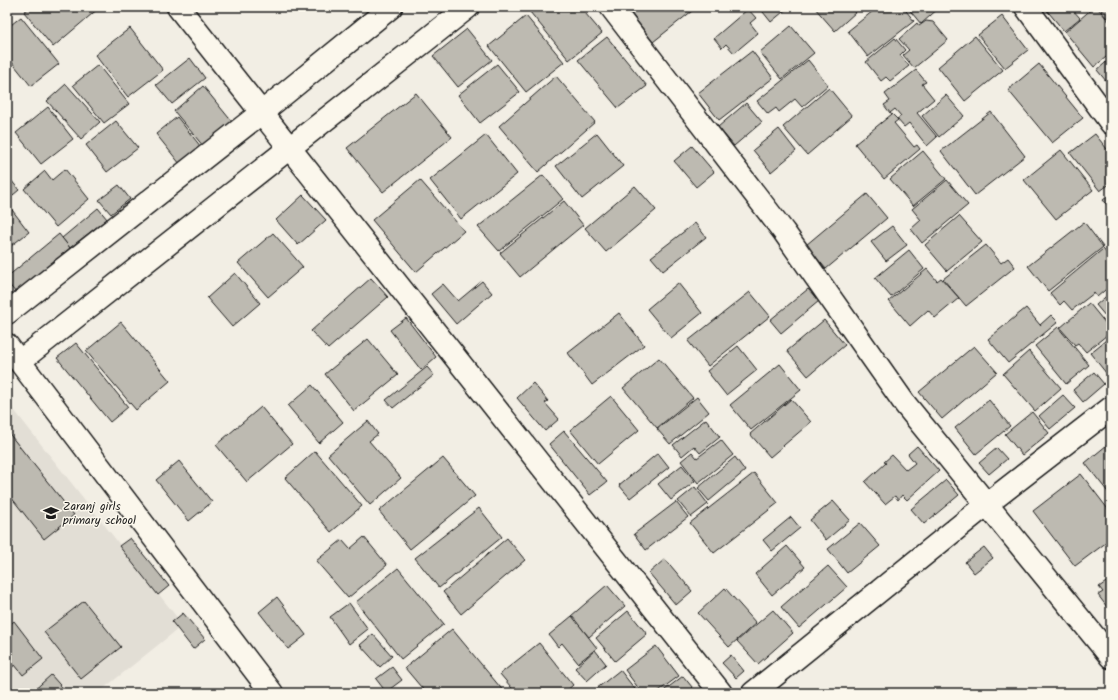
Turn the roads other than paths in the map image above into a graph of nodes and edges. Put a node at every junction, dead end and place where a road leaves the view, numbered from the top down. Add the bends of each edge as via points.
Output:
1 (178, 7) edge
2 (391, 7) edge
3 (468, 7) edge
4 (611, 7) edge
5 (1026, 7) edge
6 (261, 113) junction
7 (1111, 123) edge
8 (289, 148) junction
9 (7, 313) edge
10 (13, 353) edge
11 (1111, 408) edge
12 (988, 504) junction
13 (1111, 657) edge
14 (272, 693) edge
15 (721, 693) edge
16 (753, 693) edge

1 - 6 street
2 - 6 street
3 - 8 street
4 - 12 street via 784,232 905,404
5 - 7 street
6 - 8 street
6 - 9 street
8 - 10 street
8 - 15 street
10 - 14 street
11 - 12 street
12 - 13 street
12 - 16 street

